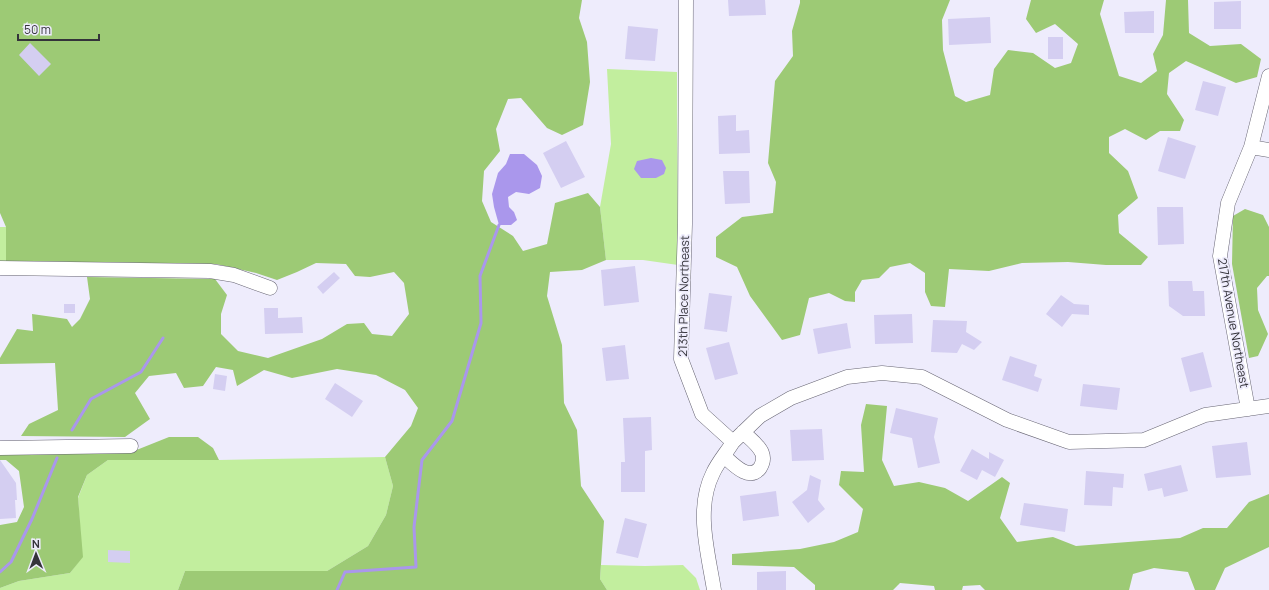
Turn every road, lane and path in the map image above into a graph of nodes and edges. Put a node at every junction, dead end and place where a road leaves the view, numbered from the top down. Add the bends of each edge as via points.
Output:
1 (686, 0) edge
2 (1269, 76) edge
3 (1251, 147) junction
4 (1269, 150) edge
5 (0, 268) edge
6 (270, 288) dead end
7 (1269, 406) edge
8 (1248, 410) junction
9 (738, 437) junction
10 (131, 446) dead end
11 (0, 448) edge
12 (724, 456) junction
13 (714, 590) edge

1 - 9 street, 213th Place Northeast via 685,224 681,359 702,414
2 - 3 street, 217th Avenue Northeast
3 - 4 street
3 - 8 street, 217th Avenue Northeast via 1228,203 1220,256
5 - 6 street via 210,271 234,275
7 - 8 street
8 - 9 street via 1205,415 1144,440 1069,442 1007,420 922,377 882,373 847,377 791,398 760,416
9 - 12 street
9 - 12 street, 213th Place Northeast via 762,452 761,466 754,472 745,472
10 - 11 street
12 - 13 street via 713,473 703,520

